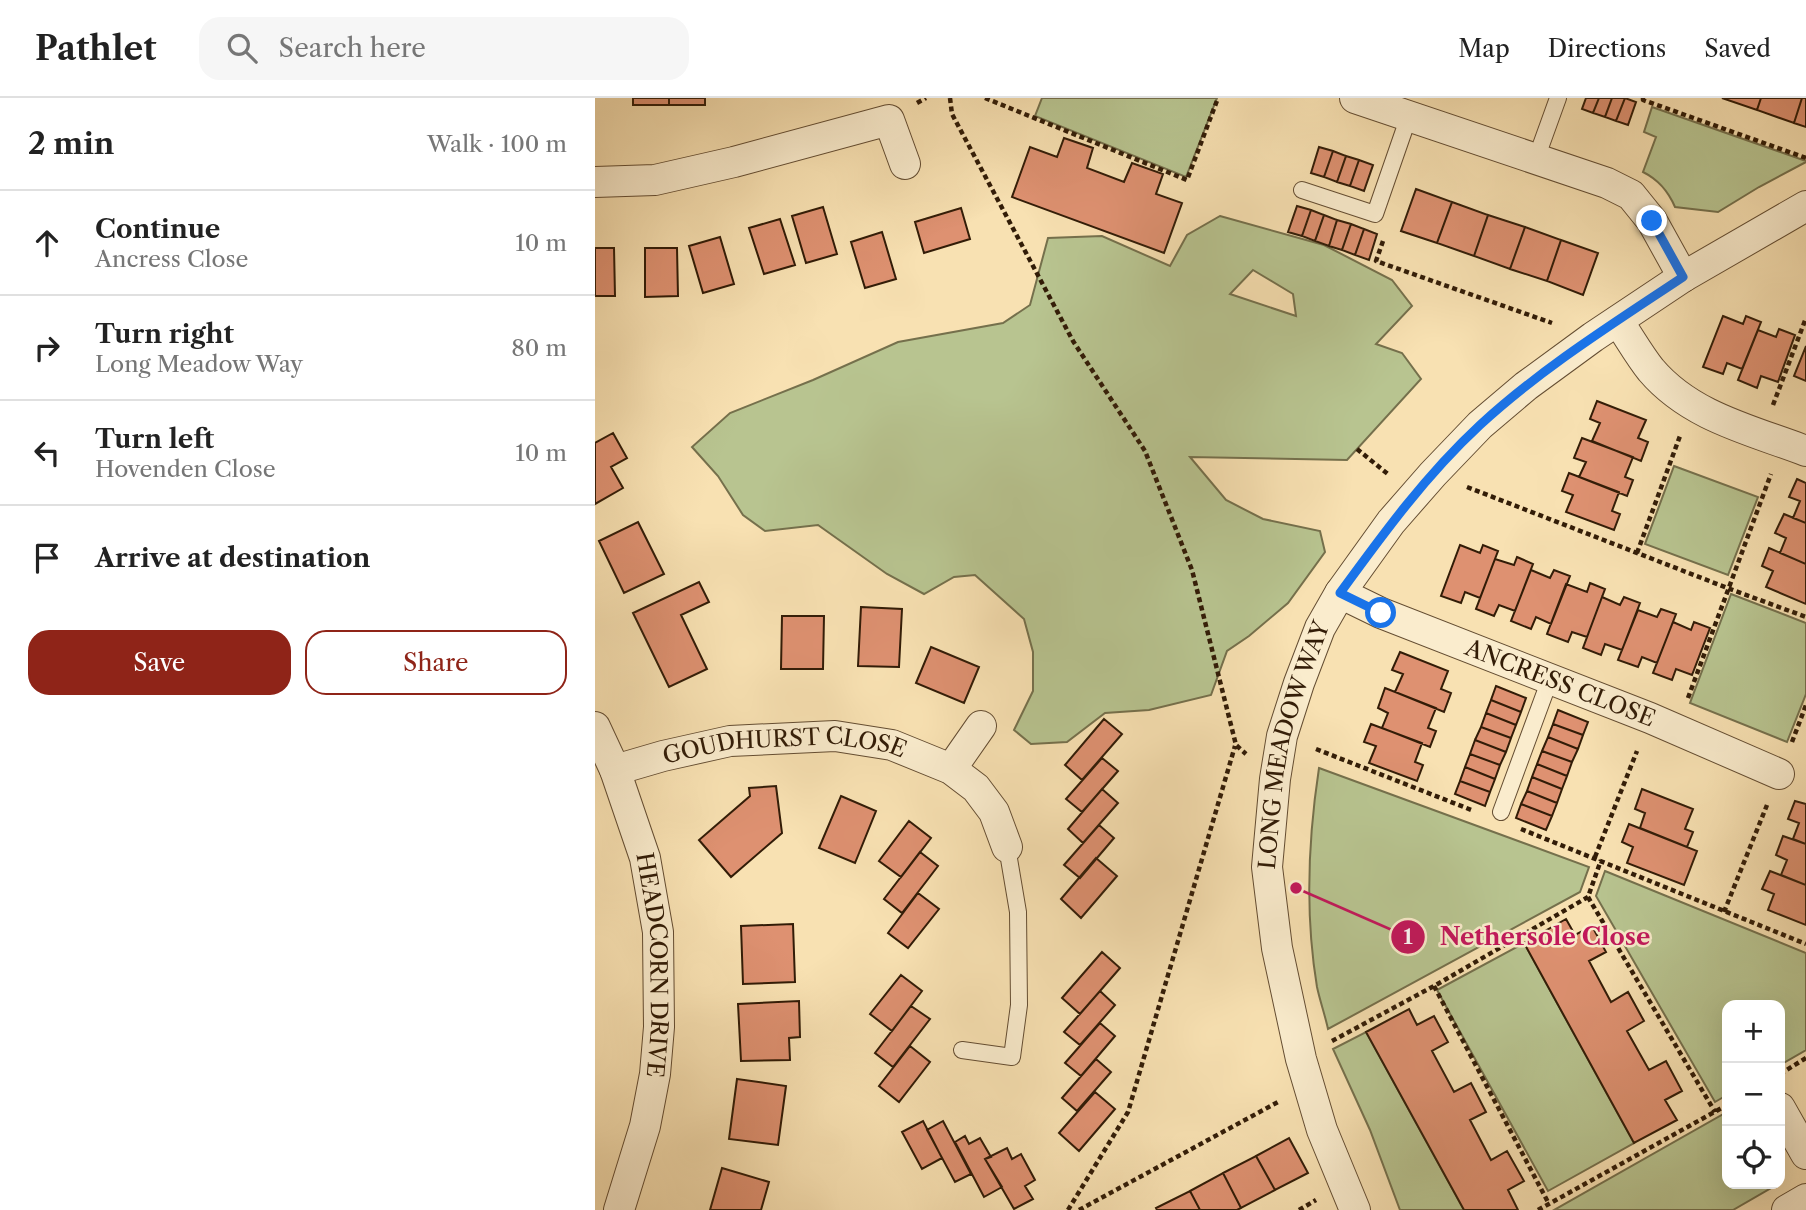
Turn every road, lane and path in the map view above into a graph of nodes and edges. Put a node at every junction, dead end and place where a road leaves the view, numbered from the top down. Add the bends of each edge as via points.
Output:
1 (950, 98) edge
2 (985, 98) edge
3 (1218, 98) edge
4 (1355, 98) edge
5 (1557, 98) edge
6 (1643, 98) edge
7 (1409, 116) junction
8 (1806, 158) edge
9 (1536, 159) junction
10 (905, 164) dead end
11 (595, 181) edge
12 (1303, 190) dead end
13 (1806, 206) edge
14 (1385, 235) dead end
15 (1683, 277) junction
16 (1806, 318) edge
17 (1618, 321) junction
18 (1593, 337) junction
19 (1692, 405) junction
20 (1783, 443) edge
21 (1433, 474) junction
22 (1637, 554) junction
23 (1730, 589) junction
24 (1340, 593) junction
25 (1806, 617) edge
26 (1550, 679) junction
27 (1663, 723) junction
28 (981, 726) dead end
29 (595, 727) edge
30 (1282, 736) junction
31 (1235, 745) junction
32 (951, 769) junction
33 (615, 770) junction
34 (1779, 774) joint
35 (1275, 779) junction
36 (1477, 812) dead end
37 (1501, 812) dead end
38 (1516, 827) dead end
39 (1007, 847) joint
40 (1595, 857) junction
41 (1601, 860) junction
42 (1588, 897) junction
43 (1724, 912) junction
44 (1806, 944) edge
45 (1433, 986) junction
46 (962, 1051) dead end
47 (1806, 1058) edge
48 (1785, 1071) edge
49 (1304, 1072) junction
50 (1722, 1107) edge
51 (1715, 1112) junction
52 (1785, 1117) edge
53 (1806, 1154) edge
54 (1806, 1199) edge
55 (1549, 1204) junction
56 (619, 1210) edge
57 (1068, 1210) edge
58 (1079, 1210) edge
59 (1355, 1210) edge
60 (1538, 1210) edge
61 (1787, 1210) edge

1 - 31 path via 952,114 1073,341 1145,450 1192,570
2 - 3 path via 1187,180
4 - 7 street
5 - 9 lane
6 - 8 path
7 - 9 street
7 - 12 lane via 1375,214
9 - 15 street via 1631,195 1652,221
10 - 11 street via 889,120 655,180
13 - 15 street, LONG MEADOW WAY
14 - 18 path via 1376,261
15 - 17 street, LONG MEADOW WAY
16 - 20 path
17 - 18 street, LONG MEADOW WAY
17 - 19 street via 1651,369
18 - 21 street, LONG MEADOW WAY via 1480,425
19 - 20 street
19 - 22 path
20 - 23 path
21 - 22 path
21 - 24 street, LONG MEADOW WAY via 1391,522
22 - 23 path
23 - 25 path
23 - 27 path
24 - 26 street, ANCRESS CLOSE
24 - 30 street, LONG MEADOW WAY via 1321,628
26 - 27 street, ANCRESS CLOSE
26 - 37 lane
27 - 34 street, ANCRESS CLOSE
27 - 40 path
28 - 32 street
29 - 33 street, HEADCORN DRIVE
30 - 35 street, LONG MEADOW WAY
30 - 36 path
31 - 35 path
31 - 57 path via 1128,1112
32 - 33 street, GOUDHURST CLOSE via 892,746 835,736 730,741
32 - 39 street, GOUDHURST CLOSE via 976,788 993,812
33 - 56 street, HEADCORN DRIVE via 645,858 658,932 659,1027 656,1074 645,1126
34 - 43 path
35 - 49 street, LONG MEADOW WAY via 1267,867 1277,948
38 - 40 path
39 - 46 lane, GOUDHURST CLOSE via 1018,912 1019,1005 1012,1057
40 - 41 path
41 - 42 path
41 - 43 path
42 - 45 path
42 - 51 path
43 - 44 path
45 - 49 path
45 - 55 path
47 - 48 path
49 - 58 path
49 - 59 street, LONG MEADOW WAY
50 - 51 path
51 - 55 path
52 - 53 street
54 - 61 street
55 - 60 path

